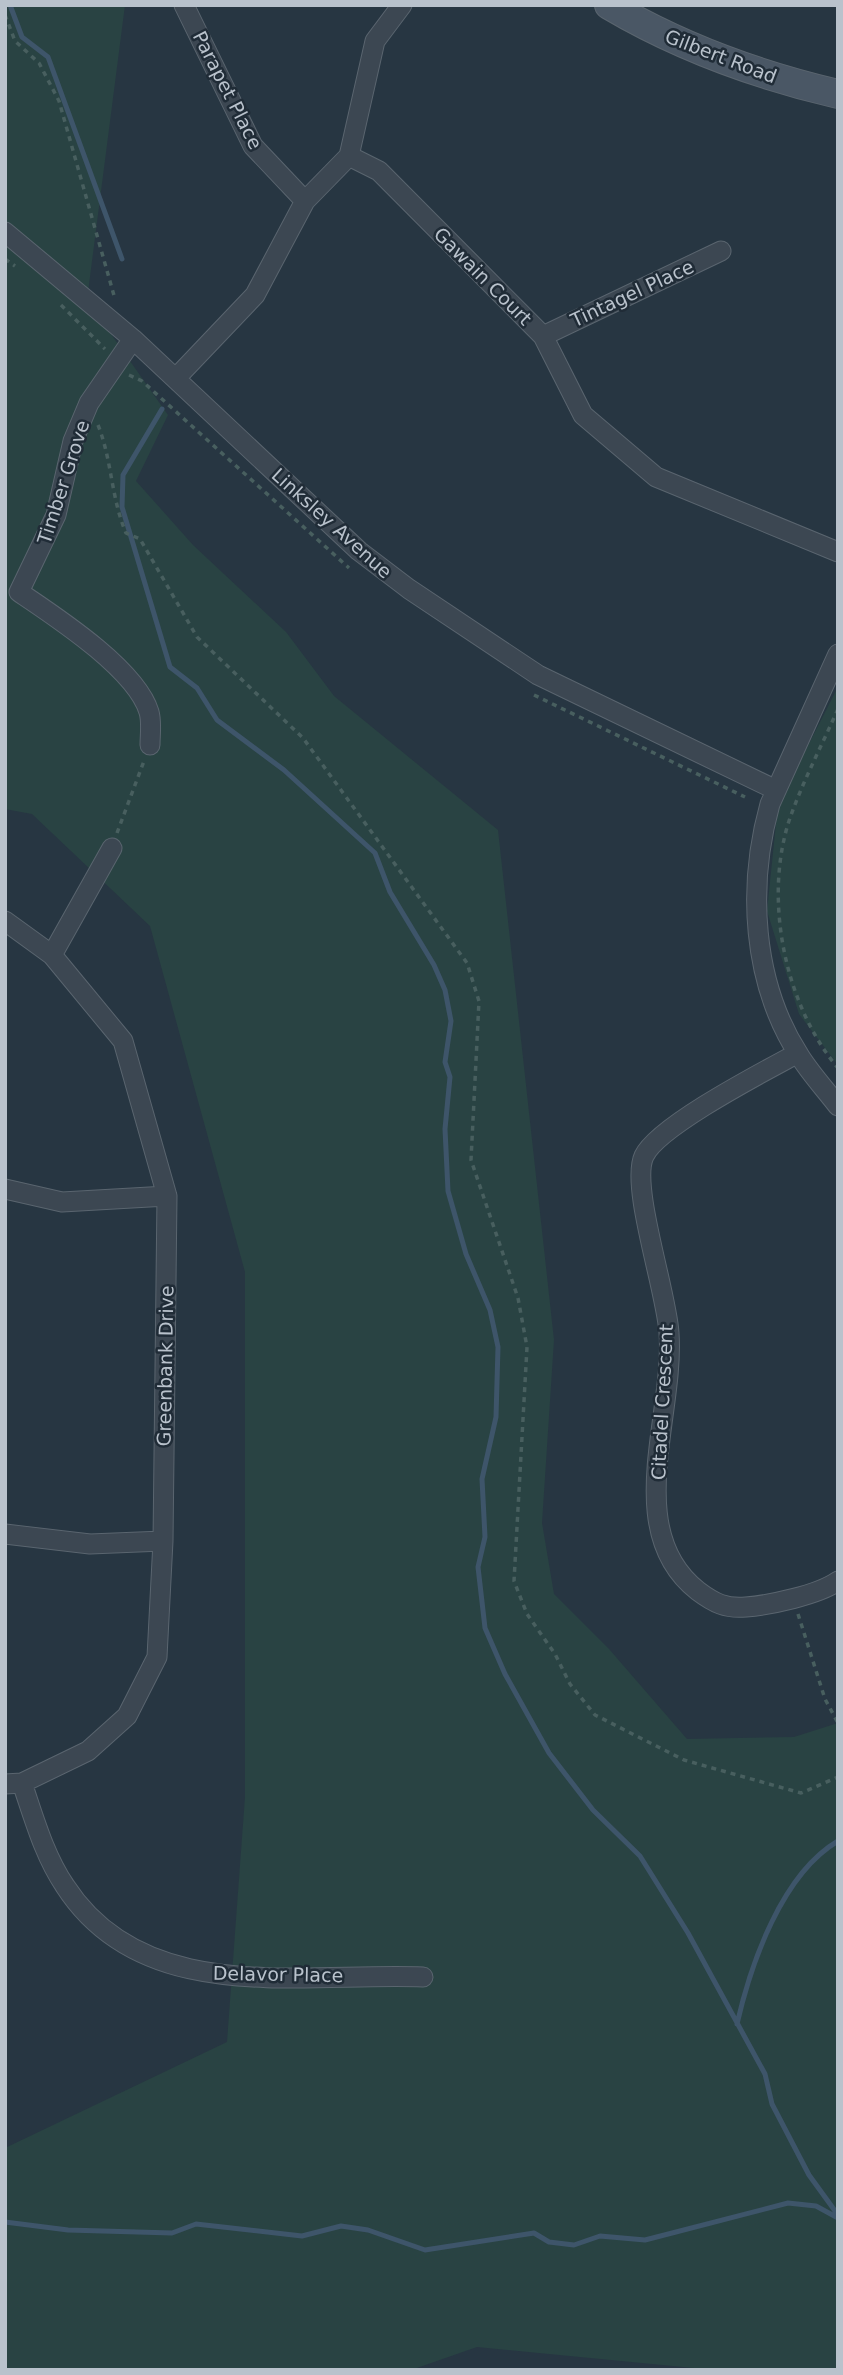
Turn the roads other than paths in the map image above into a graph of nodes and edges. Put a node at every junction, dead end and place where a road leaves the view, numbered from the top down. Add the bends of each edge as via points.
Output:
1 (184, 5) edge
2 (402, 5) edge
3 (610, 6) edge
4 (838, 94) edge
5 (349, 156) junction
6 (305, 201) junction
7 (5, 232) edge
8 (721, 251) dead end
9 (543, 335) junction
10 (133, 339) junction
11 (176, 378) junction
12 (838, 552) edge
13 (12, 591) edge
14 (838, 654) edge
15 (150, 745) road end
16 (776, 790) junction
17 (112, 848) road end
18 (5, 921) edge
19 (52, 955) junction
20 (798, 1053) junction
21 (838, 1106) edge
22 (5, 1188) edge
23 (167, 1196) junction
24 (5, 1534) edge
25 (163, 1541) junction
26 (838, 1581) edge
27 (14, 1784) edge
28 (423, 1977) dead end

1 - 6 street, Parapet Place via 253,146
2 - 5 street via 375,41
3 - 4 main road, Gilbert Road via 703,52
5 - 6 street
5 - 9 street, Gawain Court via 379,171
6 - 11 street via 255,295
7 - 10 street, Linksley Avenue
8 - 9 street, Tintagel Place
9 - 12 street, Gawain Court via 583,415 656,477
10 - 11 street, Linksley Avenue
10 - 13 street, Timber Grove via 89,403 73,441 55,515
11 - 16 street, Linksley Avenue via 359,551 454,620 538,675
13 - 15 street via 90,641 127,678 149,712
14 - 16 street
16 - 20 street via 764,825 756,906 761,954 774,1003
17 - 19 street
18 - 19 street, Greenbank Drive
19 - 23 street, Greenbank Drive via 123,1041
20 - 21 street
20 - 26 street, Citadel Crescent via 670,1130 644,1156 639,1184 670,1335 657,1525 683,1579 729,1609 762,1605
22 - 23 street via 62,1202
23 - 25 street, Greenbank Drive
24 - 25 street via 90,1544
25 - 27 street, Greenbank Drive via 157,1657 127,1716 88,1751
27 - 28 street, Delavor Place via 65,1887 90,1917 130,1947 164,1963 215,1976

